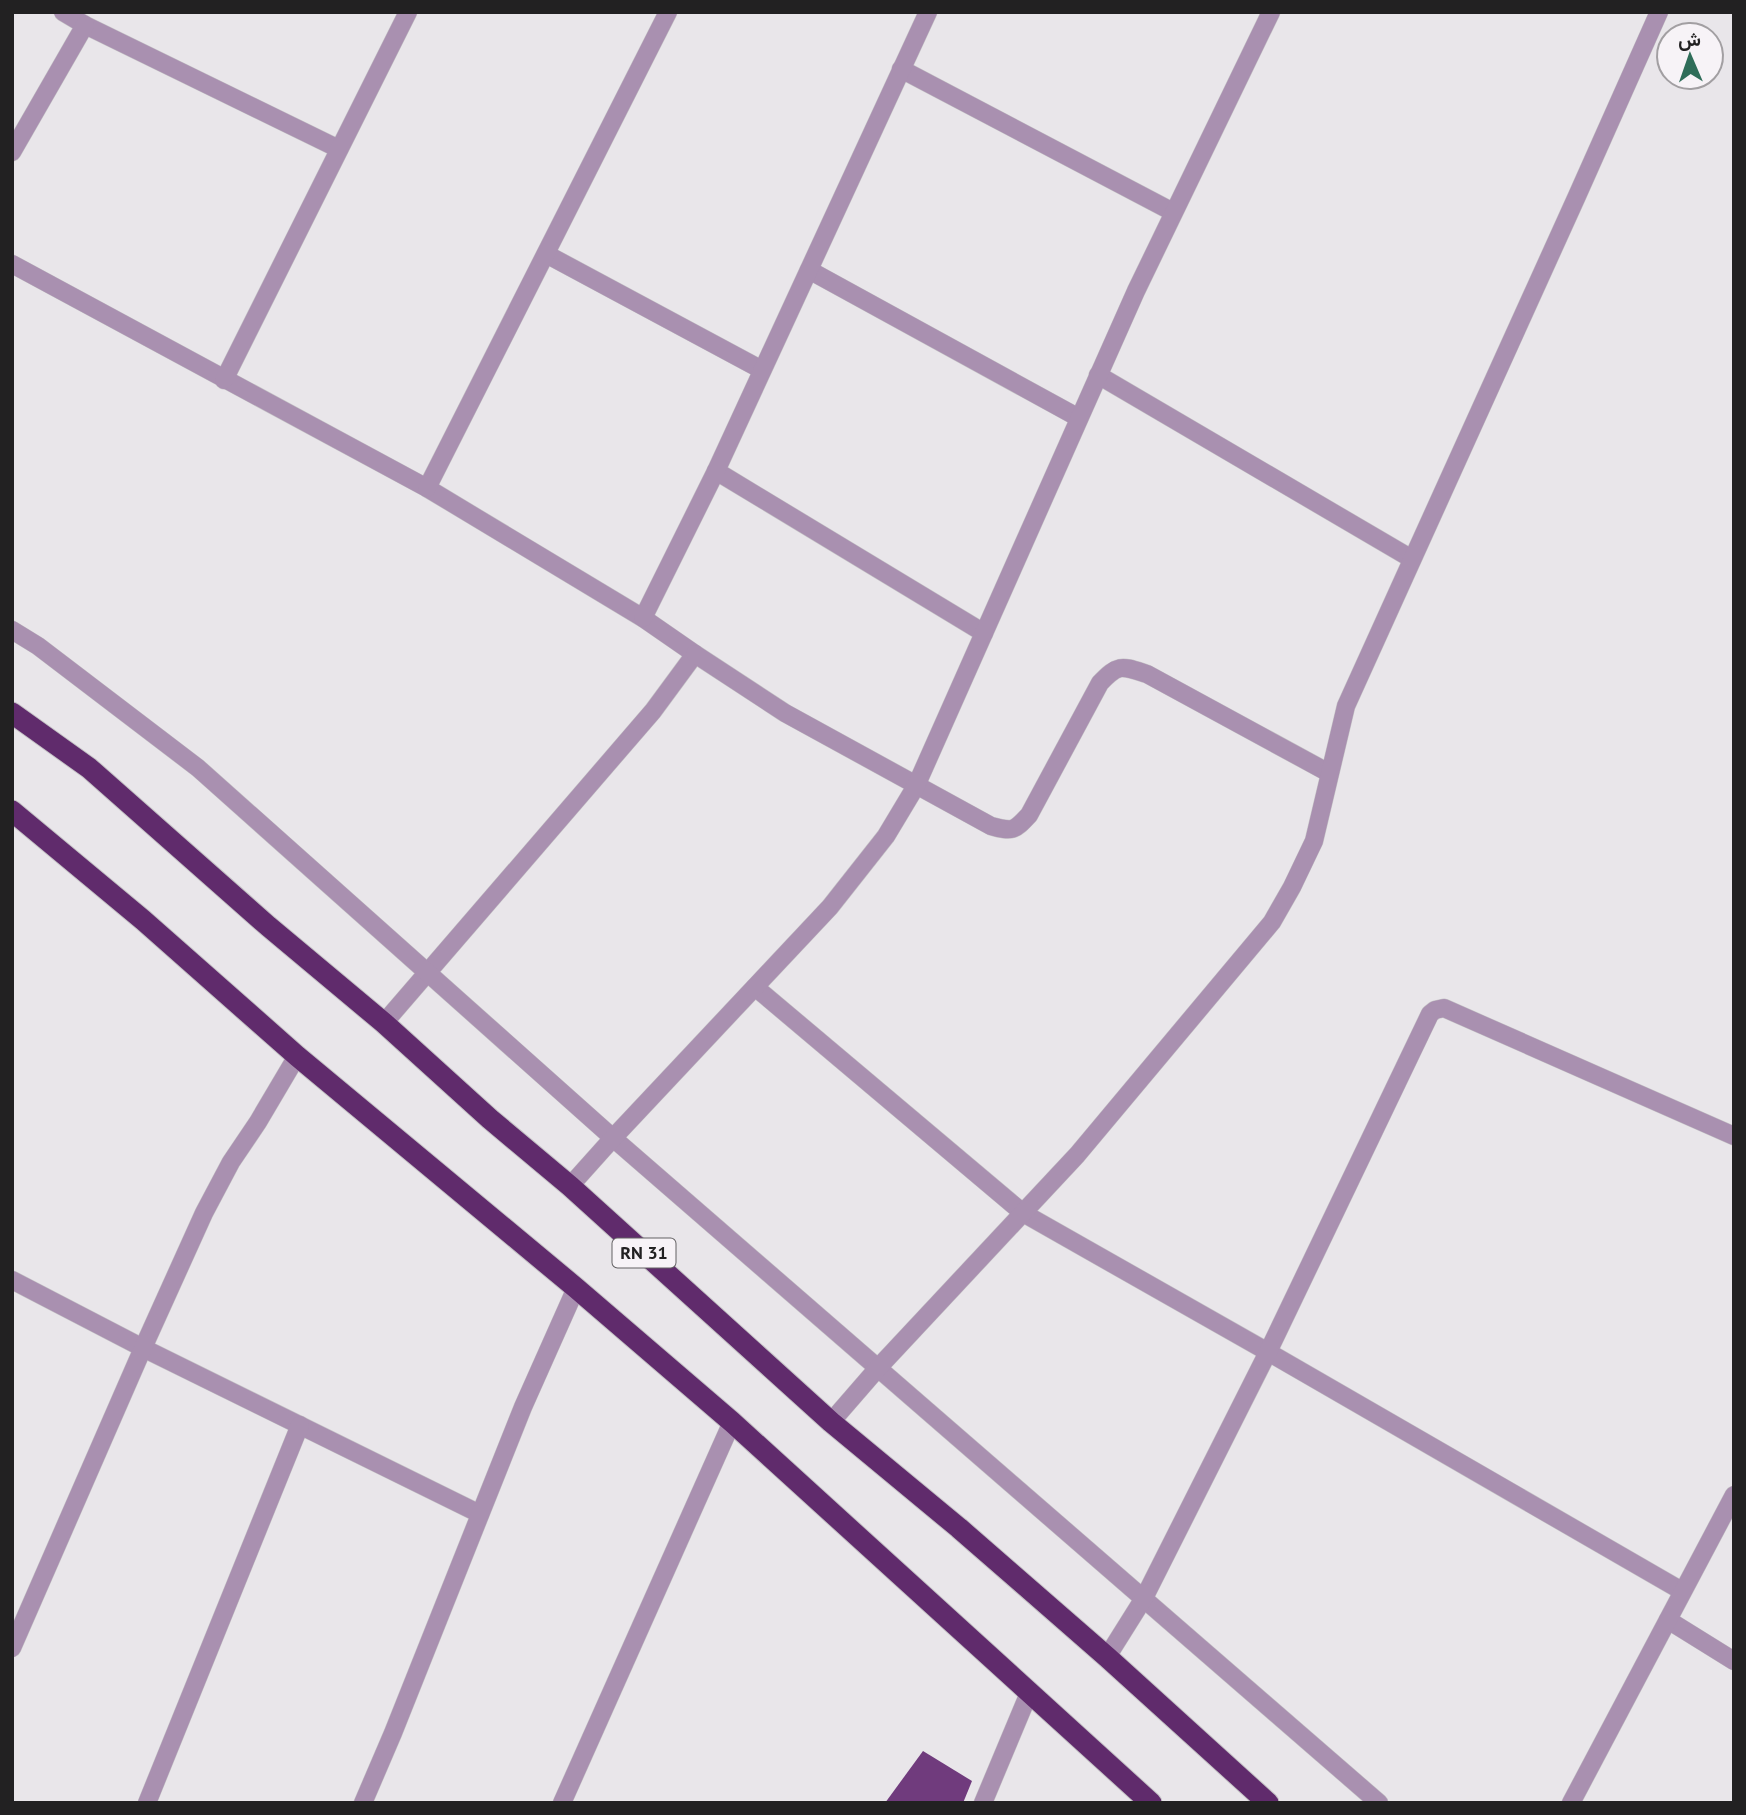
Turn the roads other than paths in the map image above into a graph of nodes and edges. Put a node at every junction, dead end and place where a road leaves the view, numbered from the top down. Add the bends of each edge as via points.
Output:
1 (63, 12) edge
2 (408, 12) edge
3 (668, 12) edge
4 (928, 12) edge
5 (1271, 12) edge
6 (1659, 12) edge
7 (85, 25) junction
8 (901, 69) junction
9 (339, 149) junction
10 (12, 152) edge
11 (1173, 212) junction
12 (546, 254) junction
13 (12, 264) edge
14 (808, 270) junction
15 (762, 370) junction
16 (1098, 375) junction
17 (224, 380) junction
18 (1079, 418) junction
19 (716, 471) junction
20 (427, 488) junction
21 (1412, 559) junction
22 (643, 618) junction
23 (12, 630) edge
24 (984, 633) junction
25 (695, 654) junction
26 (12, 713) edge
27 (1329, 773) junction
28 (916, 786) junction
29 (12, 811) edge
30 (428, 973) junction
31 (755, 987) junction
32 (384, 1023) junction
33 (297, 1056) junction
34 (1734, 1136) edge
35 (613, 1138) junction
36 (570, 1186) junction
37 (1023, 1213) junction
38 (12, 1280) edge
39 (576, 1287) junction
40 (143, 1348) junction
41 (1268, 1352) junction
42 (877, 1369) junction
43 (732, 1422) junction
44 (831, 1422) junction
45 (300, 1425) junction
46 (1734, 1495) edge
47 (480, 1514) junction
48 (1682, 1591) junction
49 (1144, 1598) junction
50 (1668, 1620) junction
51 (12, 1648) edge
52 (1107, 1657) junction
53 (1734, 1661) edge
54 (1029, 1693) junction
55 (147, 1803) edge
56 (363, 1803) edge
57 (562, 1803) edge
58 (983, 1803) edge
59 (1151, 1803) edge
60 (1268, 1803) edge
61 (1379, 1803) edge
62 (1571, 1803) edge

1 - 7 street
2 - 9 street
3 - 12 street
4 - 8 street
5 - 11 street
6 - 21 street
7 - 9 street
7 - 10 street
8 - 11 street
8 - 14 street
9 - 17 street
11 - 16 street
12 - 15 street
12 - 20 street
13 - 17 street
14 - 15 street
14 - 18 street
15 - 19 street
16 - 18 street
16 - 21 street
17 - 20 street
18 - 24 street
19 - 22 street
19 - 24 street
20 - 22 street
21 - 27 street via 1346,706
22 - 25 street
23 - 30 street via 198,768
24 - 28 street
25 - 28 street via 785,713
25 - 30 street via 653,711
26 - 32 highway, RN 31 via 89,768
27 - 28 street via 1147,674 1124,667 1112,670 1100,683 1029,815 1016,828 991,826
27 - 37 street via 1314,841 1272,922 1077,1156
28 - 31 street via 886,836 830,907
29 - 33 highway
30 - 32 street
30 - 35 street
31 - 35 street
31 - 37 street
32 - 36 highway, RN 31
33 - 39 highway
33 - 40 street via 204,1213
34 - 41 street via 1444,1008 1435,1010
35 - 36 street
35 - 42 street
36 - 44 highway, RN 31
37 - 41 street
37 - 42 street
38 - 40 street
39 - 43 highway
39 - 47 street
40 - 45 street
40 - 51 street
41 - 48 street
41 - 49 street
42 - 44 street
42 - 49 street
43 - 54 highway
43 - 57 street
44 - 52 highway, RN 31
45 - 47 street
45 - 55 street
46 - 48 street
47 - 56 street
48 - 50 street
49 - 52 street
49 - 61 street
50 - 53 street
50 - 62 street
52 - 60 highway, RN 31
54 - 58 street
54 - 59 highway

